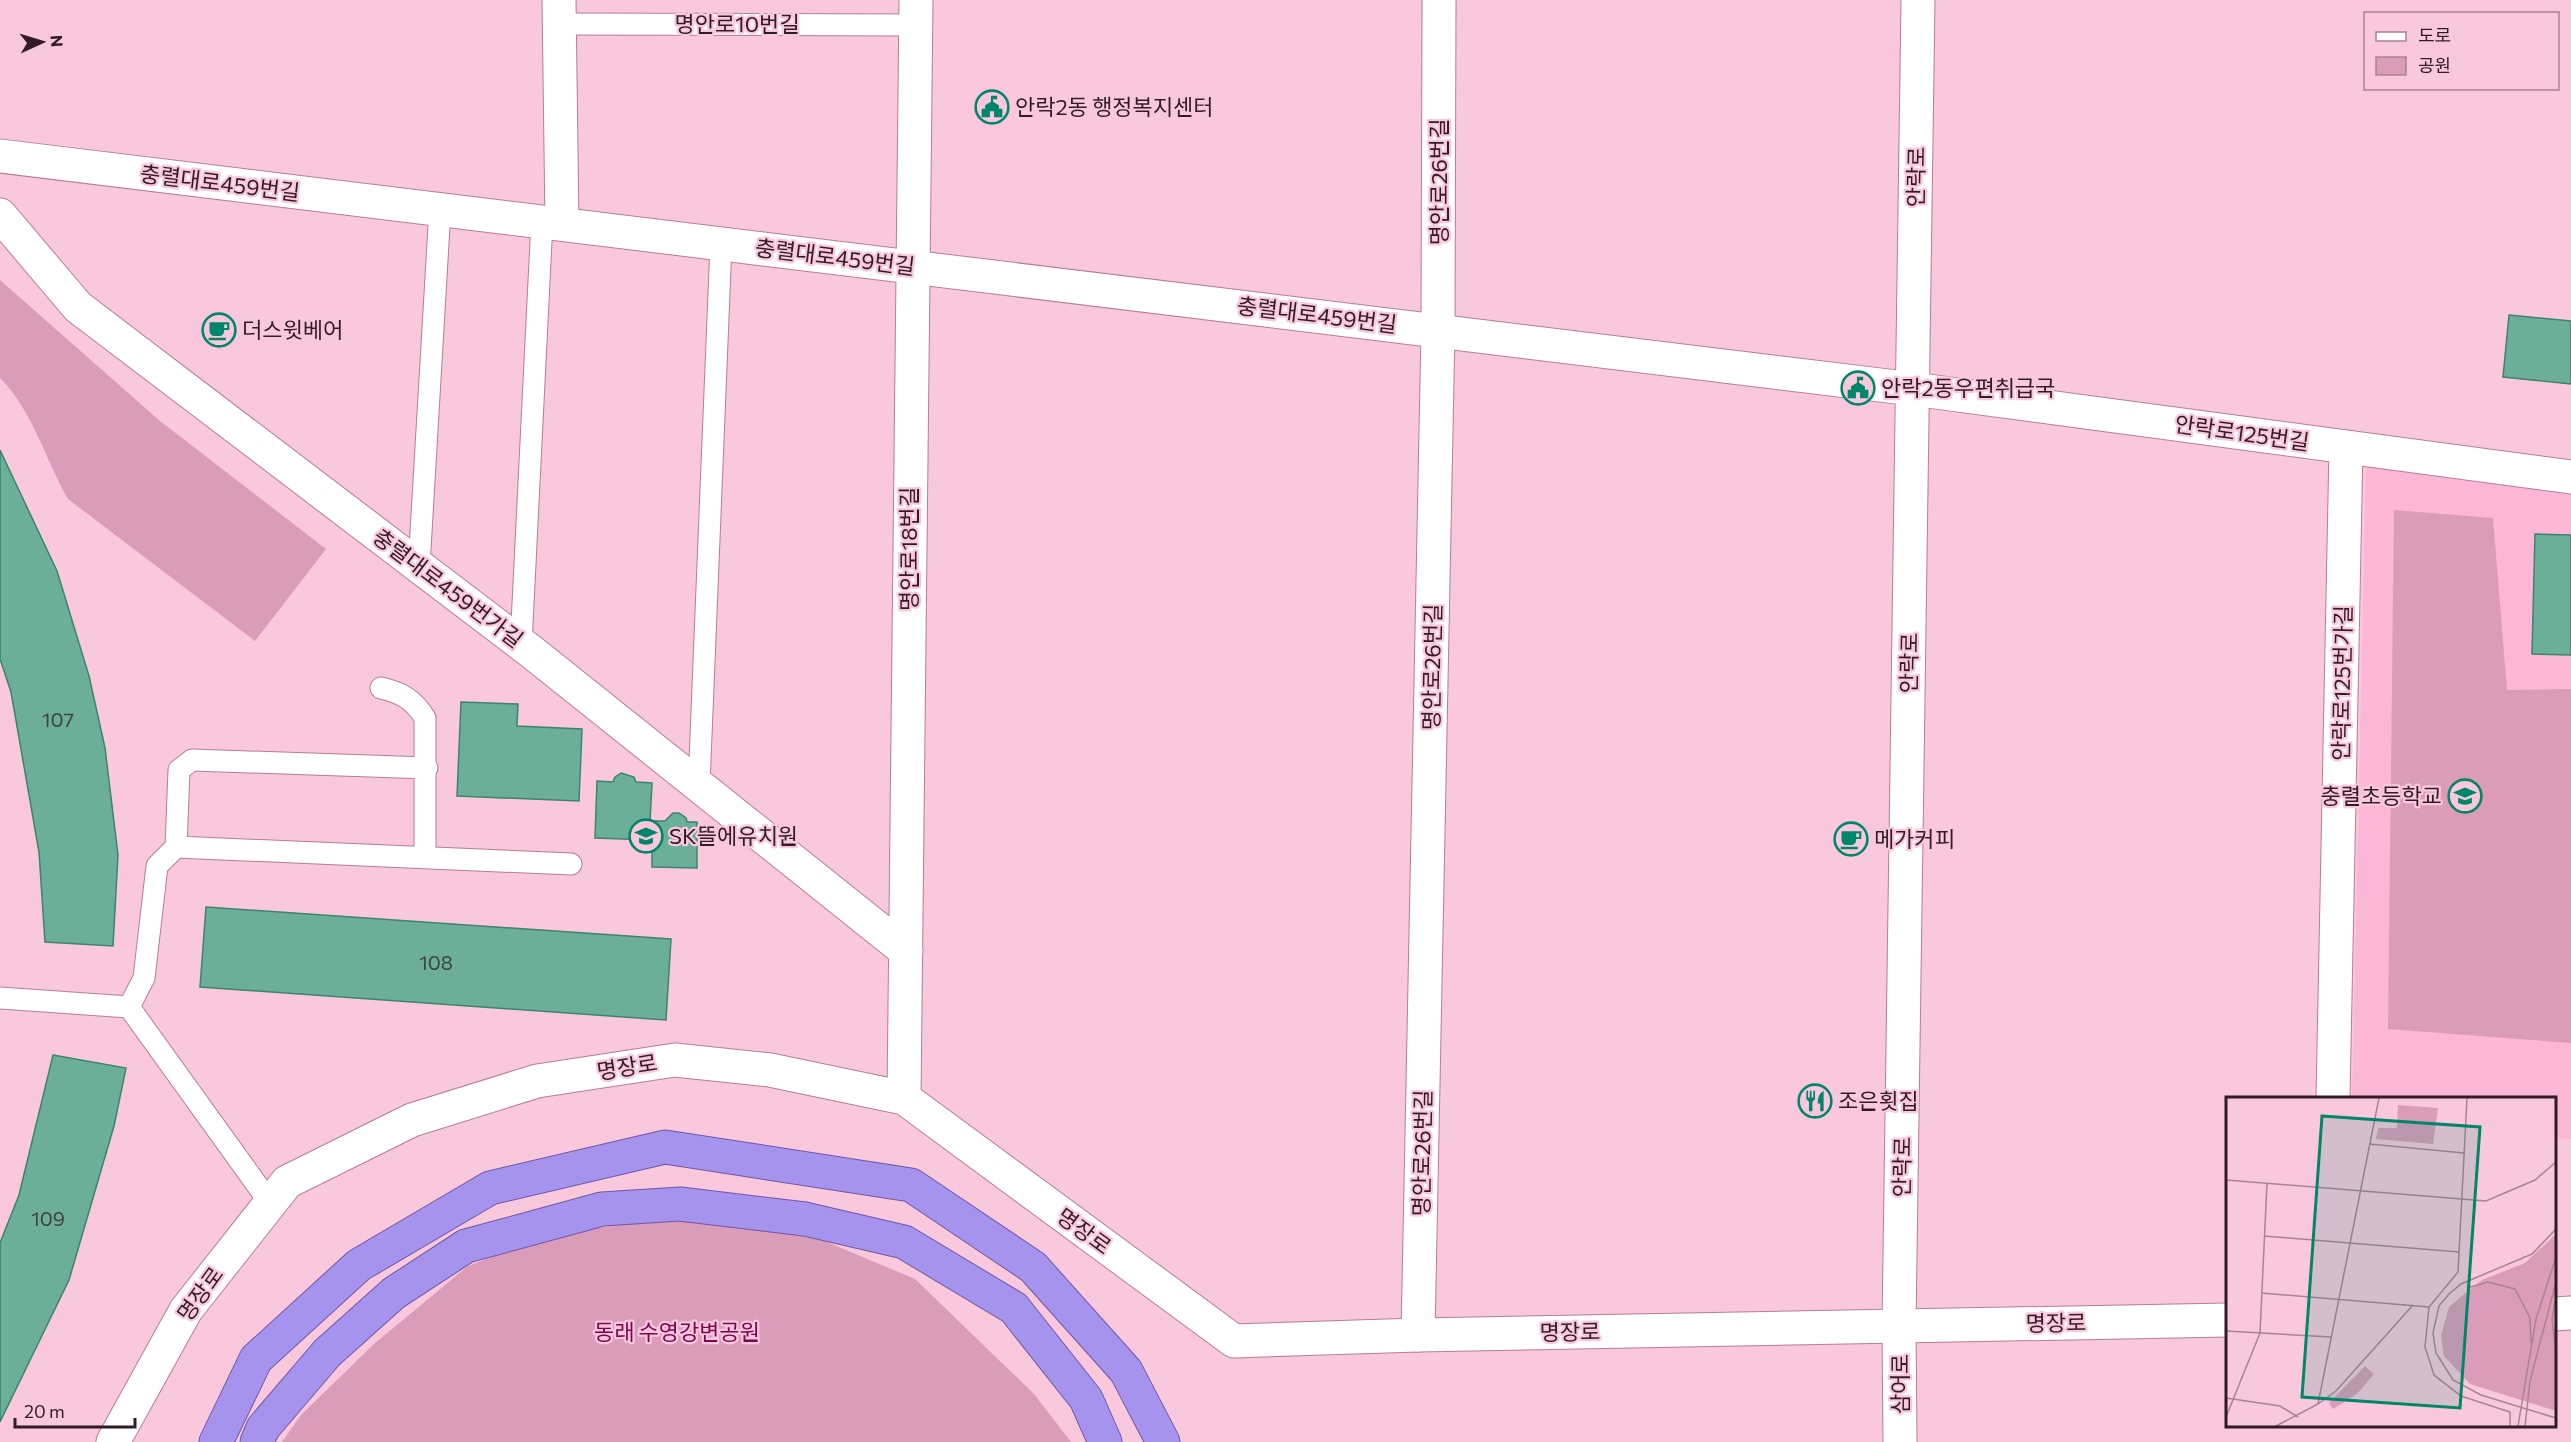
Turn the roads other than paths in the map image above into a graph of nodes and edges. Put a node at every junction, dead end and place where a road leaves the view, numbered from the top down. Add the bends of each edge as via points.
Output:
1 (1439, 0) edge
2 (1918, 0) edge
3 (559, 12) edge
4 (915, 12) edge
5 (0, 156) edge
6 (440, 209) junction
7 (0, 215) edge
8 (552, 223) junction
9 (721, 244) junction
10 (911, 266) junction
11 (1438, 330) junction
12 (1913, 389) junction
13 (2346, 447) junction
14 (2571, 477) edge
15 (418, 566) junction
16 (521, 644) junction
17 (381, 688) dead end
18 (427, 768) junction
19 (699, 785) junction
20 (176, 847) junction
21 (426, 857) junction
22 (571, 864) dead end
23 (906, 951) junction
24 (0, 998) edge
25 (129, 1007) junction
26 (2332, 1097) edge
27 (904, 1098) junction
28 (270, 1203) junction
29 (2571, 1313) edge
30 (2556, 1314) edge
31 (2226, 1320) edge
32 (1899, 1325) junction
33 (1418, 1335) junction
34 (113, 1442) edge
35 (216, 1442) edge
36 (257, 1442) edge
37 (1105, 1442) edge
38 (1163, 1442) edge
39 (1900, 1442) edge

1 - 11 street, 명안로26번길
2 - 12 street, 안락로
3 - 4 lane, 명안로10번길
3 - 8 street, 명안로10번길
4 - 10 street, 명안로18번길
5 - 6 street, 충렬대로459번길
6 - 8 street, 충렬대로459번길
6 - 15 lane
7 - 15 street, 충렬대로459번가길 via 78,307
8 - 9 street, 충렬대로459번길
8 - 16 lane
9 - 10 street, 충렬대로459번길
9 - 19 lane, 충렬대로459번길
10 - 11 street, 충렬대로459번길
10 - 23 street, 명안로18번길
11 - 12 street, 충렬대로459번길
11 - 33 street, 명안로26번길
12 - 13 street, 안락로125번길
12 - 32 street, 안락로
13 - 14 street, 안락로125번길
13 - 26 street, 안락로125번가길
15 - 16 street, 충렬대로459번가길
16 - 19 street, 충렬대로459번가길
17 - 18 lane via 401,693 416,704 425,718
18 - 20 lane via 192,760 179,770
18 - 21 lane
19 - 23 street, 충렬대로459번가길
20 - 21 lane
20 - 25 lane via 157,866 144,978
21 - 22 lane
23 - 27 street, 명안로18번길
24 - 25 lane
25 - 28 lane
27 - 28 street, 명장로 via 770,1070 675,1060 537,1081 412,1120 287,1182
27 - 33 street, 명장로 via 1234,1341
28 - 34 street, 명장로 via 186,1310
29 - 30 street
31 - 32 street, 명장로
32 - 33 street, 명장로
32 - 39 street, 삼어로
35 - 38 highway via 256,1359 359,1264 490,1188 664,1147 911,1185 1033,1267 1126,1371
36 - 37 highway via 263,1428 327,1353 394,1293 466,1246 602,1209 680,1204 805,1219 904,1242 1014,1308 1086,1399

